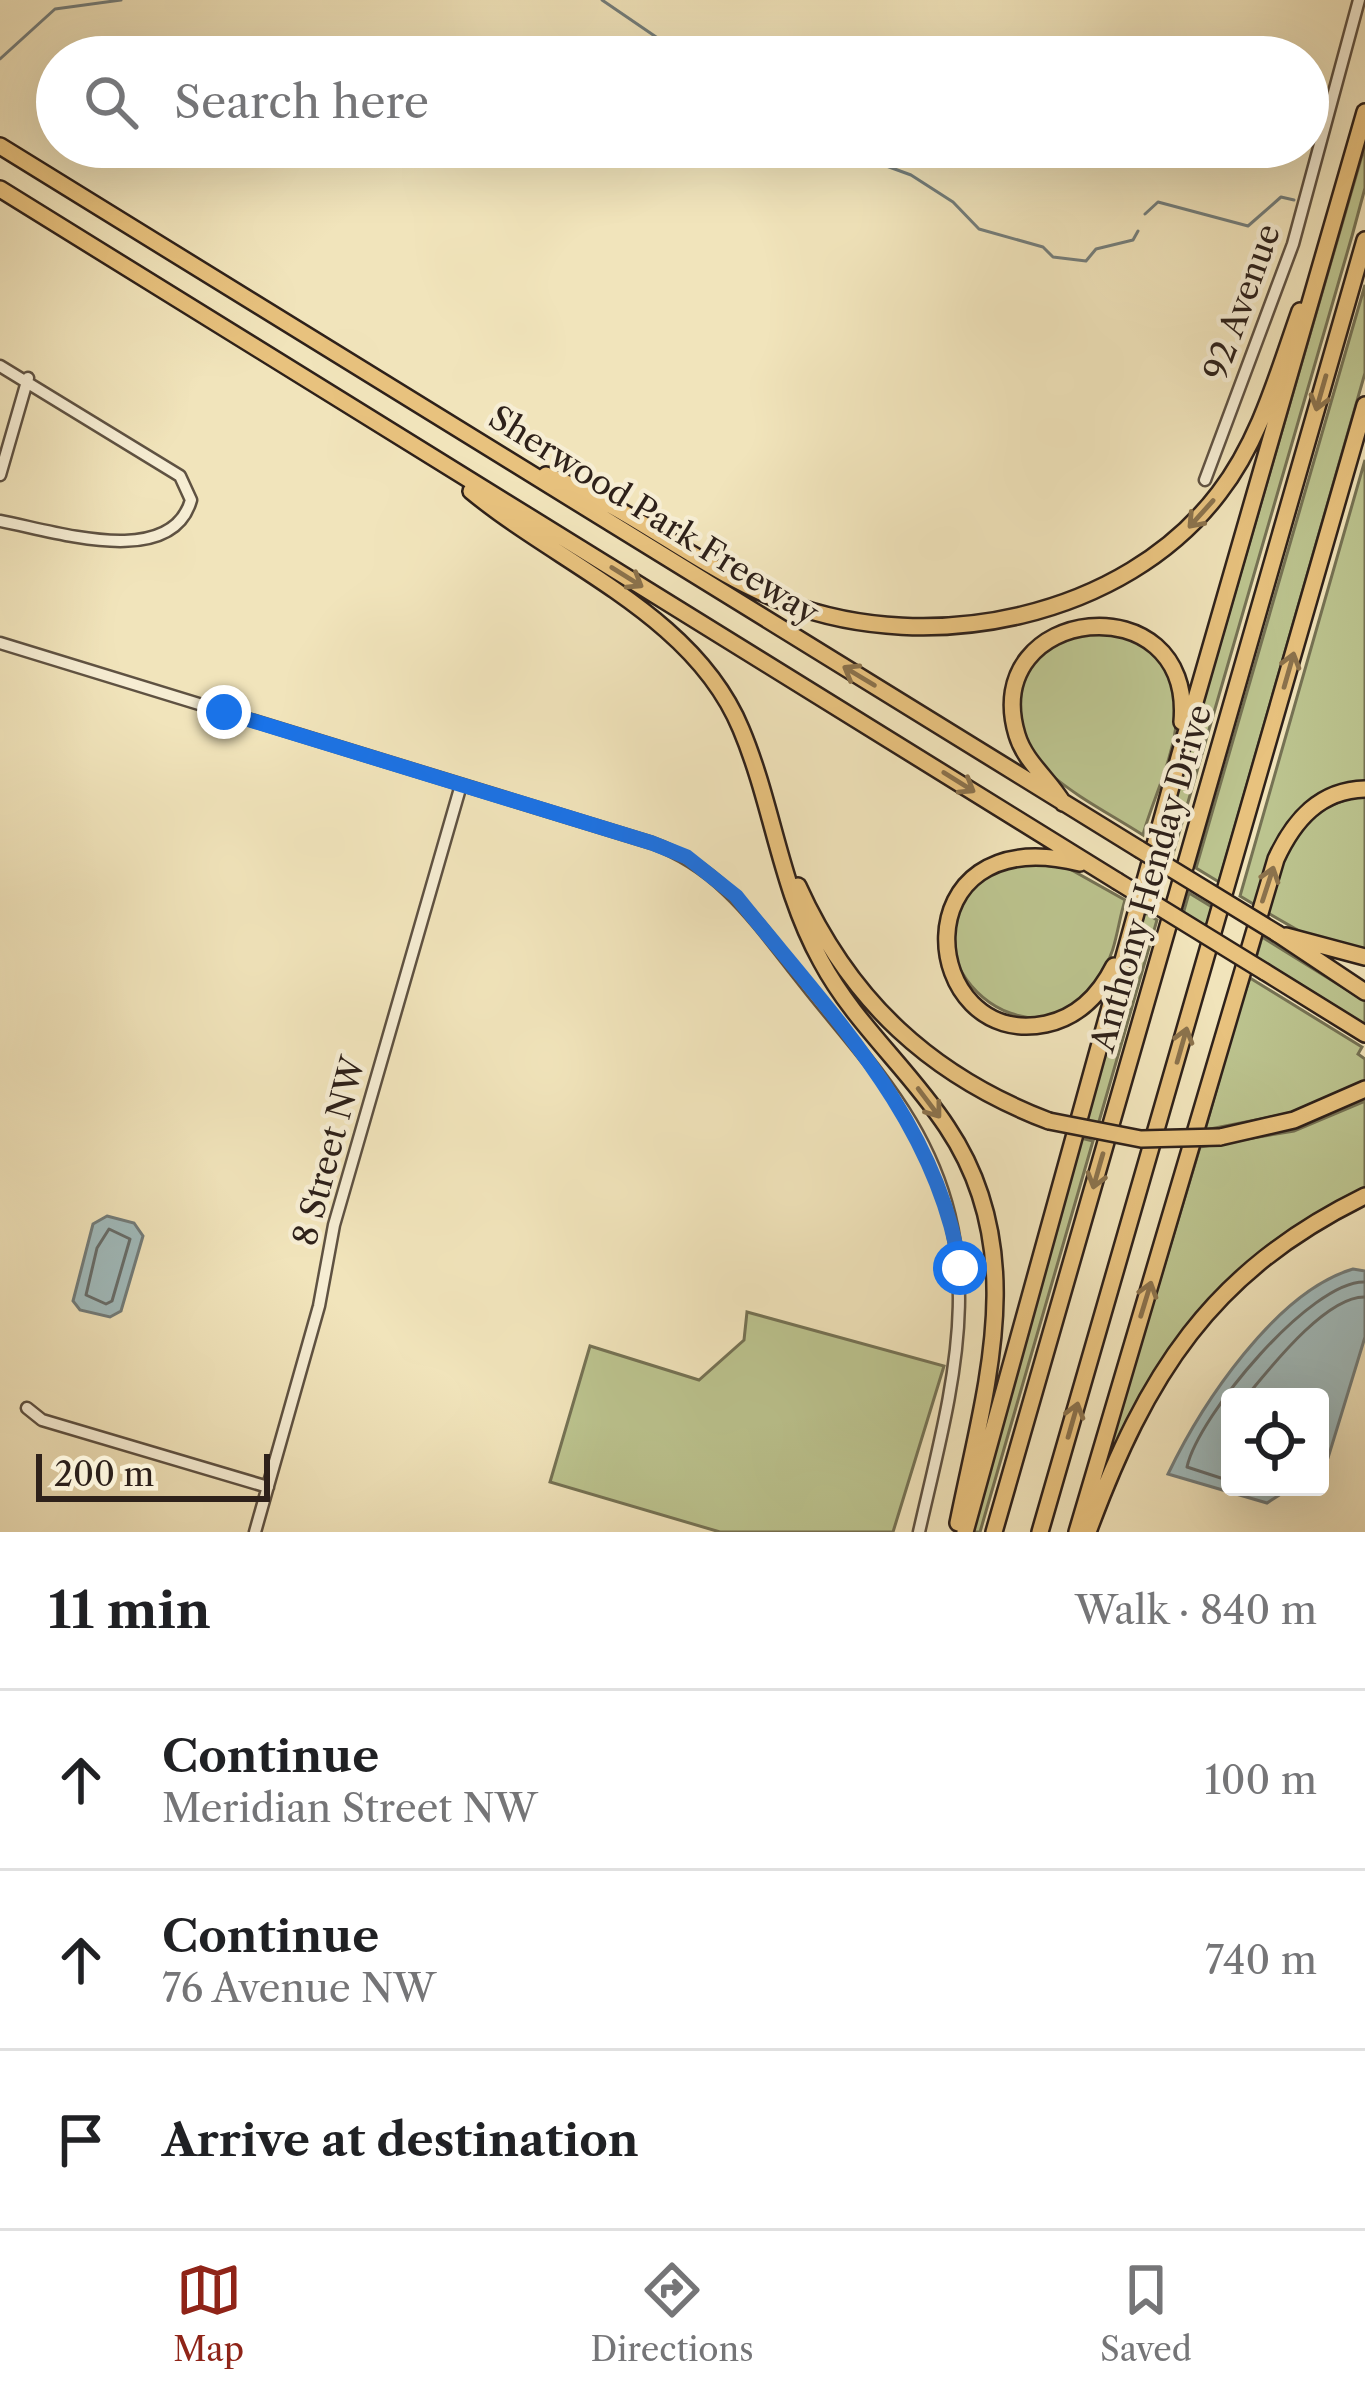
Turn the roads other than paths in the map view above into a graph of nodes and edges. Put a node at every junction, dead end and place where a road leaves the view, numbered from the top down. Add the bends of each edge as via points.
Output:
1 (1359, 0) edge
2 (1329, 111) edge
3 (1365, 112) edge
4 (0, 146) edge
5 (1314, 168) edge
6 (0, 189) edge
7 (1365, 240) edge
8 (1323, 259) junction
9 (0, 366) edge
10 (28, 378) junction
11 (1365, 405) edge
12 (518, 465) junction
13 (456, 471) junction
14 (0, 475) edge
15 (1205, 480) dead end
16 (0, 521) edge
17 (0, 647) edge
18 (1180, 754) junction
19 (758, 782) junction
20 (461, 784) junction
21 (1365, 789) edge
22 (1065, 806) junction
23 (1098, 868) junction
24 (1278, 934) junction
25 (1125, 949) junction
26 (1365, 957) edge
27 (1365, 992) edge
28 (1365, 1034) edge
29 (1365, 1089) edge
30 (1365, 1196) edge
31 (27, 1408) dead end
32 (268, 1487) junction
33 (255, 1532) edge
34 (919, 1532) edge
35 (961, 1532) edge
36 (994, 1532) edge
37 (1040, 1532) edge
38 (1077, 1532) edge
39 (1088, 1532) edge

1 - 2 street, 92 Avenue
3 - 8 highway
4 - 12 highway, Sherwood Park Freeway
5 - 15 street, 92 Avenue
6 - 13 highway, Sherwood Park Freeway
7 -> 36 highway, Anthony Henday Drive
8 -> 12 highway via 1250,445 1206,510 1112,581 1008,618 892,625 788,603
8 - 18 highway
9 - 10 street
10 - 14 street
10 - 16 street via 183,480 188,512 135,544
37 -> 11 highway
22 -> 12 highway, Sherwood Park Freeway
13 - 19 highway via 473,493 690,655 730,707
13 -> 23 highway, Sherwood Park Freeway
17 - 20 street
18 - 22 highway via 1181,697 1161,652 1117,626 1058,634 1024,664 1012,716 1025,754
18 - 25 highway
19 - 29 highway, bridge via 814,922 858,990 938,1065 1049,1120 1141,1139 1220,1137 1294,1120
19 -> 35 highway via 783,874 817,954 947,1127 988,1215 996,1332
20 - 32 street, 8 Street NW
20 - 34 street via 672,850 712,875 888,1089 928,1155 957,1246 962,1308
38 -> 21 highway via 1276,859 1308,811 1334,794
22 - 24 highway, Sherwood Park Freeway, bridge
23 - 25 highway via 1034,854 988,866 951,912 945,943 952,975 987,1014 1048,1023 1085,1005
23 - 28 highway, Sherwood Park Freeway, bridge
24 - 26 highway
24 - 27 highway
25 - 35 highway
30 - 39 highway via 1297,1234 1196,1321 1129,1426
31 - 32 street via 42,1420
32 - 33 street, 8 Street NW

